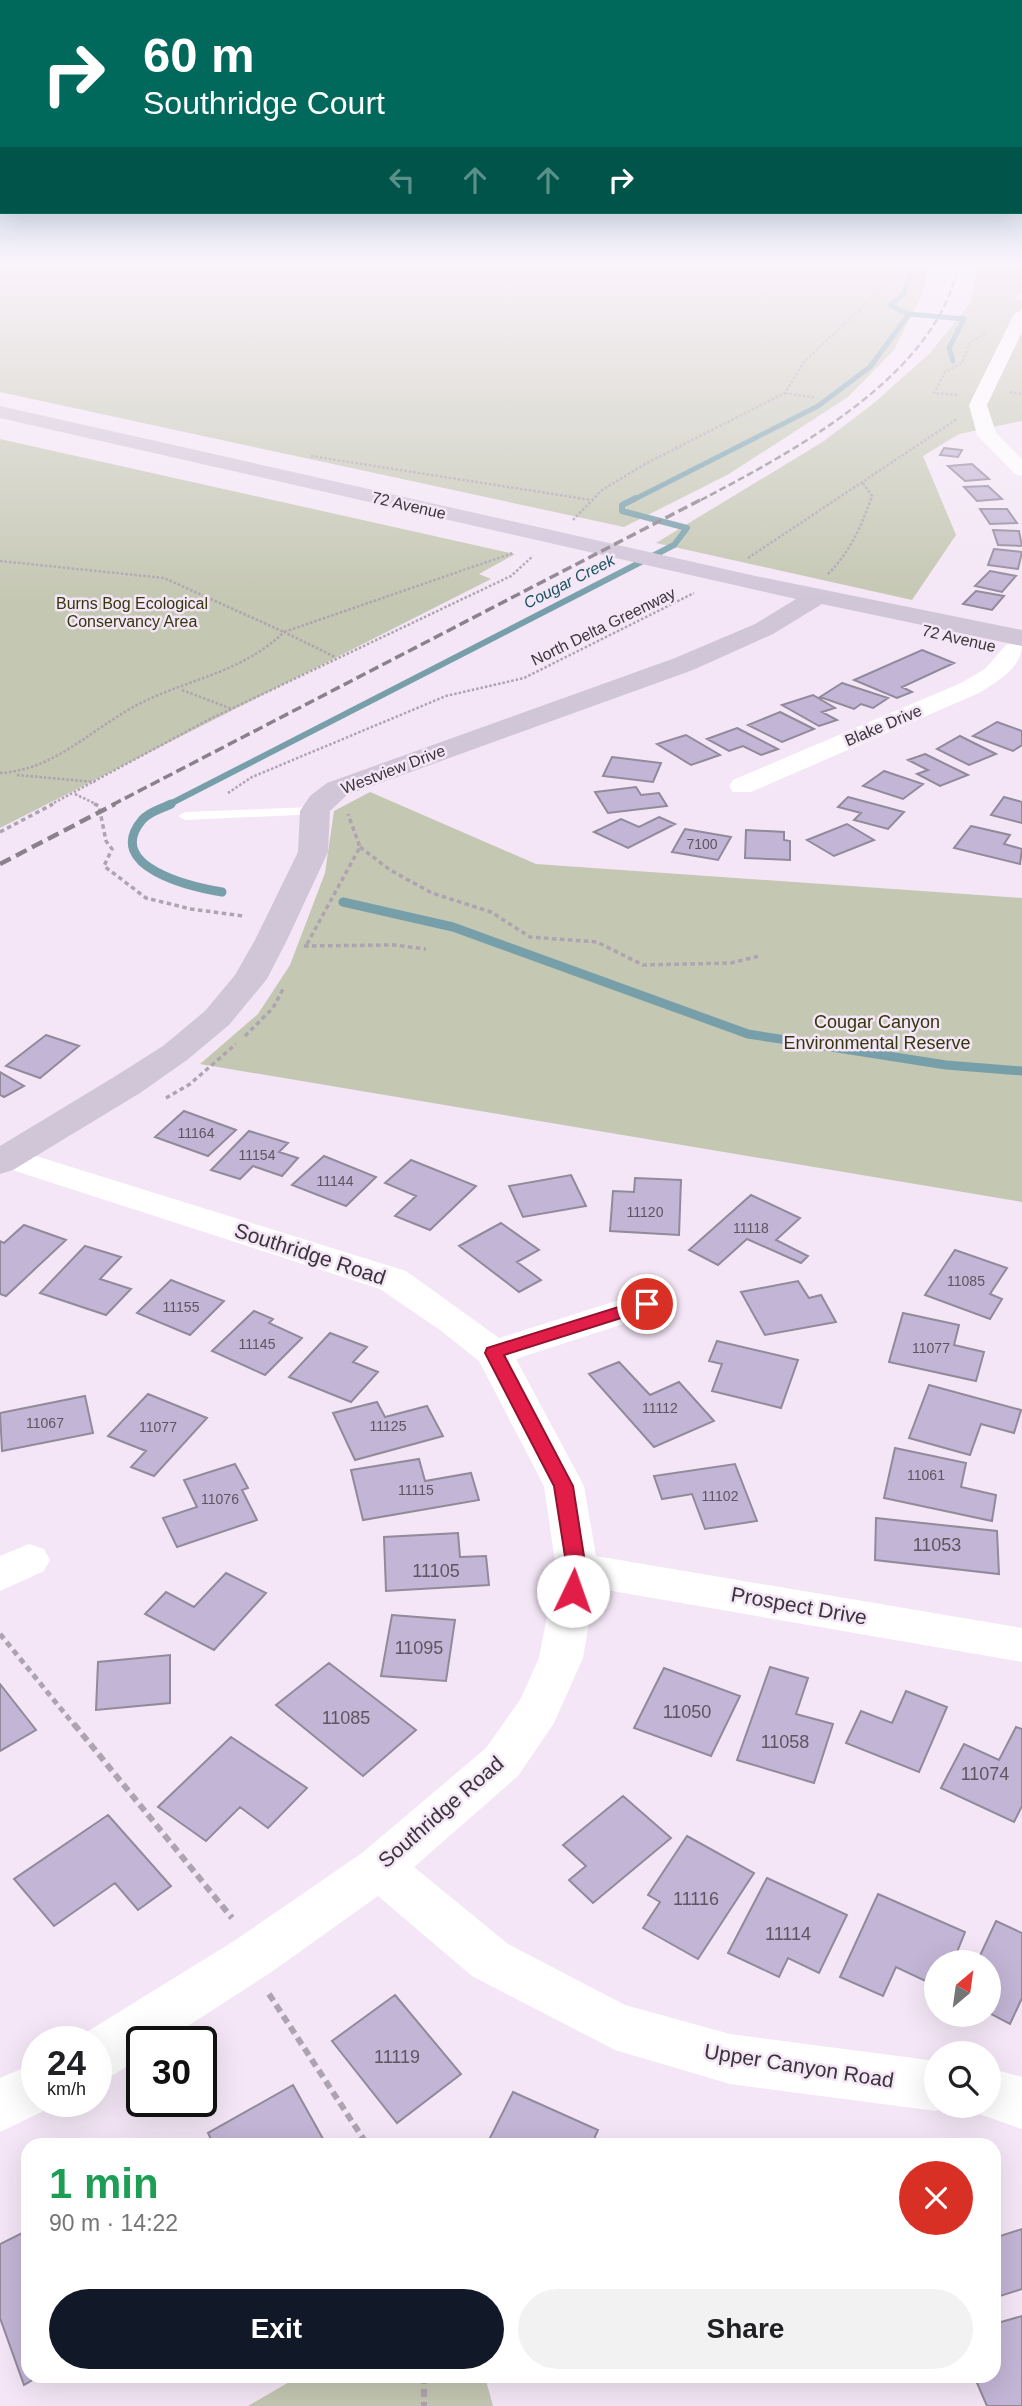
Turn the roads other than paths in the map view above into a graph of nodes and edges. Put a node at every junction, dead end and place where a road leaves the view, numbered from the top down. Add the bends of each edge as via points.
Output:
1 (990, 377) edge
2 (0, 412) edge
3 (1022, 470) edge
4 (819, 589) junction
5 (1019, 647) edge
6 (742, 786) dead end
7 (329, 809) junction
8 (186, 816) dead end
9 (3, 1159) edge
10 (647, 1304) dead end
11 (494, 1353) junction
12 (577, 1569) junction
13 (1022, 1645) edge
14 (379, 1868) junction
15 (112, 2046) edge
16 (924, 2085) edge
17 (21, 2095) edge
18 (1001, 2097) edge
19 (1022, 2103) edge
20 (0, 2106) edge

1 - 3 street via 980,399 987,435
2 - 4 main road, 72 Avenue via 506,527 748,570
4 - 5 main road, 72 Avenue
4 - 7 main road, Westview Drive via 765,629 684,664 337,789 320,802
5 - 6 street, Blake Drive via 993,674 970,688
7 - 8 lane
7 - 9 main road via 271,940 250,979 217,1018 175,1053
9 - 11 street, Southridge Road via 393,1280
10 - 11 street
11 - 12 street, Southridge Road via 564,1486
12 - 13 street, Prospect Drive
12 - 14 street, Southridge Road via 561,1658 538,1710 502,1762
14 - 15 street, Southridge Road
14 - 16 street, Upper Canyon Road via 490,1960 615,2026 730,2059
17 - 20 street
18 - 19 street

